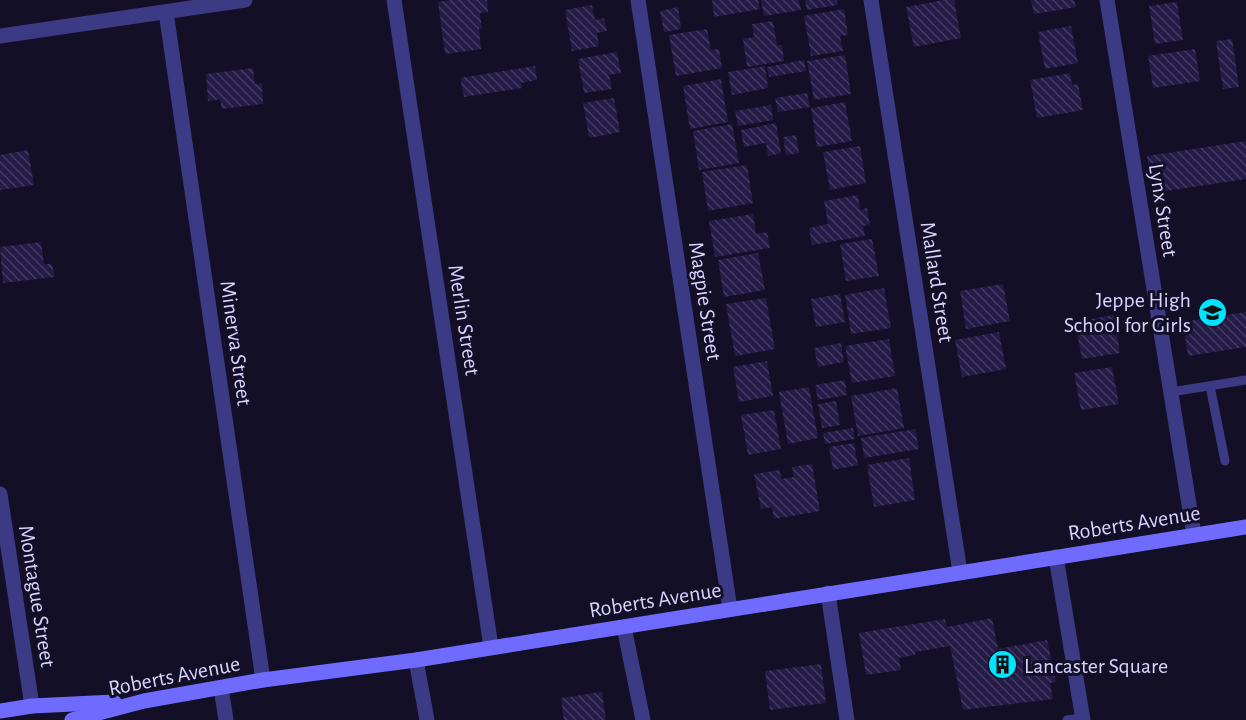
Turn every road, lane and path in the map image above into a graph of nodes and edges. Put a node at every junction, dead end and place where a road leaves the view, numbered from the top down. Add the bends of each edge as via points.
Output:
1 (245, 0) edge
2 (394, 0) edge
3 (638, 0) edge
4 (871, 0) edge
5 (1107, 0) edge
6 (166, 12) junction
7 (0, 36) edge
8 (1246, 380) edge
9 (1210, 386) junction
10 (1171, 392) junction
11 (1225, 461) dead end
12 (0, 494) edge
13 (1246, 527) edge
14 (1194, 535) junction
15 (1056, 557) junction
16 (960, 572) junction
17 (828, 593) junction
18 (730, 609) junction
19 (624, 627) junction
20 (491, 647) junction
21 (416, 660) junction
22 (263, 680) junction
23 (221, 688) junction
24 (144, 701) junction
25 (32, 706) junction
26 (0, 711) edge
27 (1078, 719) edge
28 (72, 720) edge
29 (226, 720) edge
30 (427, 720) edge
31 (643, 720) edge
32 (847, 720) edge

1 - 6 street
2 - 20 street, Merlin Street
3 - 18 street, Magpie Street
4 - 16 street, Mallard Street
5 - 10 street, Lynx Street
6 - 7 street
6 - 22 street, Minerva Street
8 - 9 lane
9 - 10 lane
9 - 11 lane
10 - 14 street, Lynx Street
12 - 25 street, Montague Street
13 - 14 main road, Roberts Avenue
14 - 15 main road, Roberts Avenue
15 - 16 main road, Roberts Avenue
15 - 27 street
16 - 17 main road, Roberts Avenue
17 - 18 main road, Roberts Avenue
17 - 32 street
18 - 19 main road, Roberts Avenue
19 - 20 main road, Roberts Avenue
19 - 31 street
20 - 21 main road, Roberts Avenue
21 - 22 main road, Roberts Avenue
21 - 30 street
22 - 23 main road, Roberts Avenue
23 - 24 main road, Roberts Avenue
23 - 29 street
24 - 25 main road
24 - 28 main road, Roberts Avenue
25 - 26 main road

